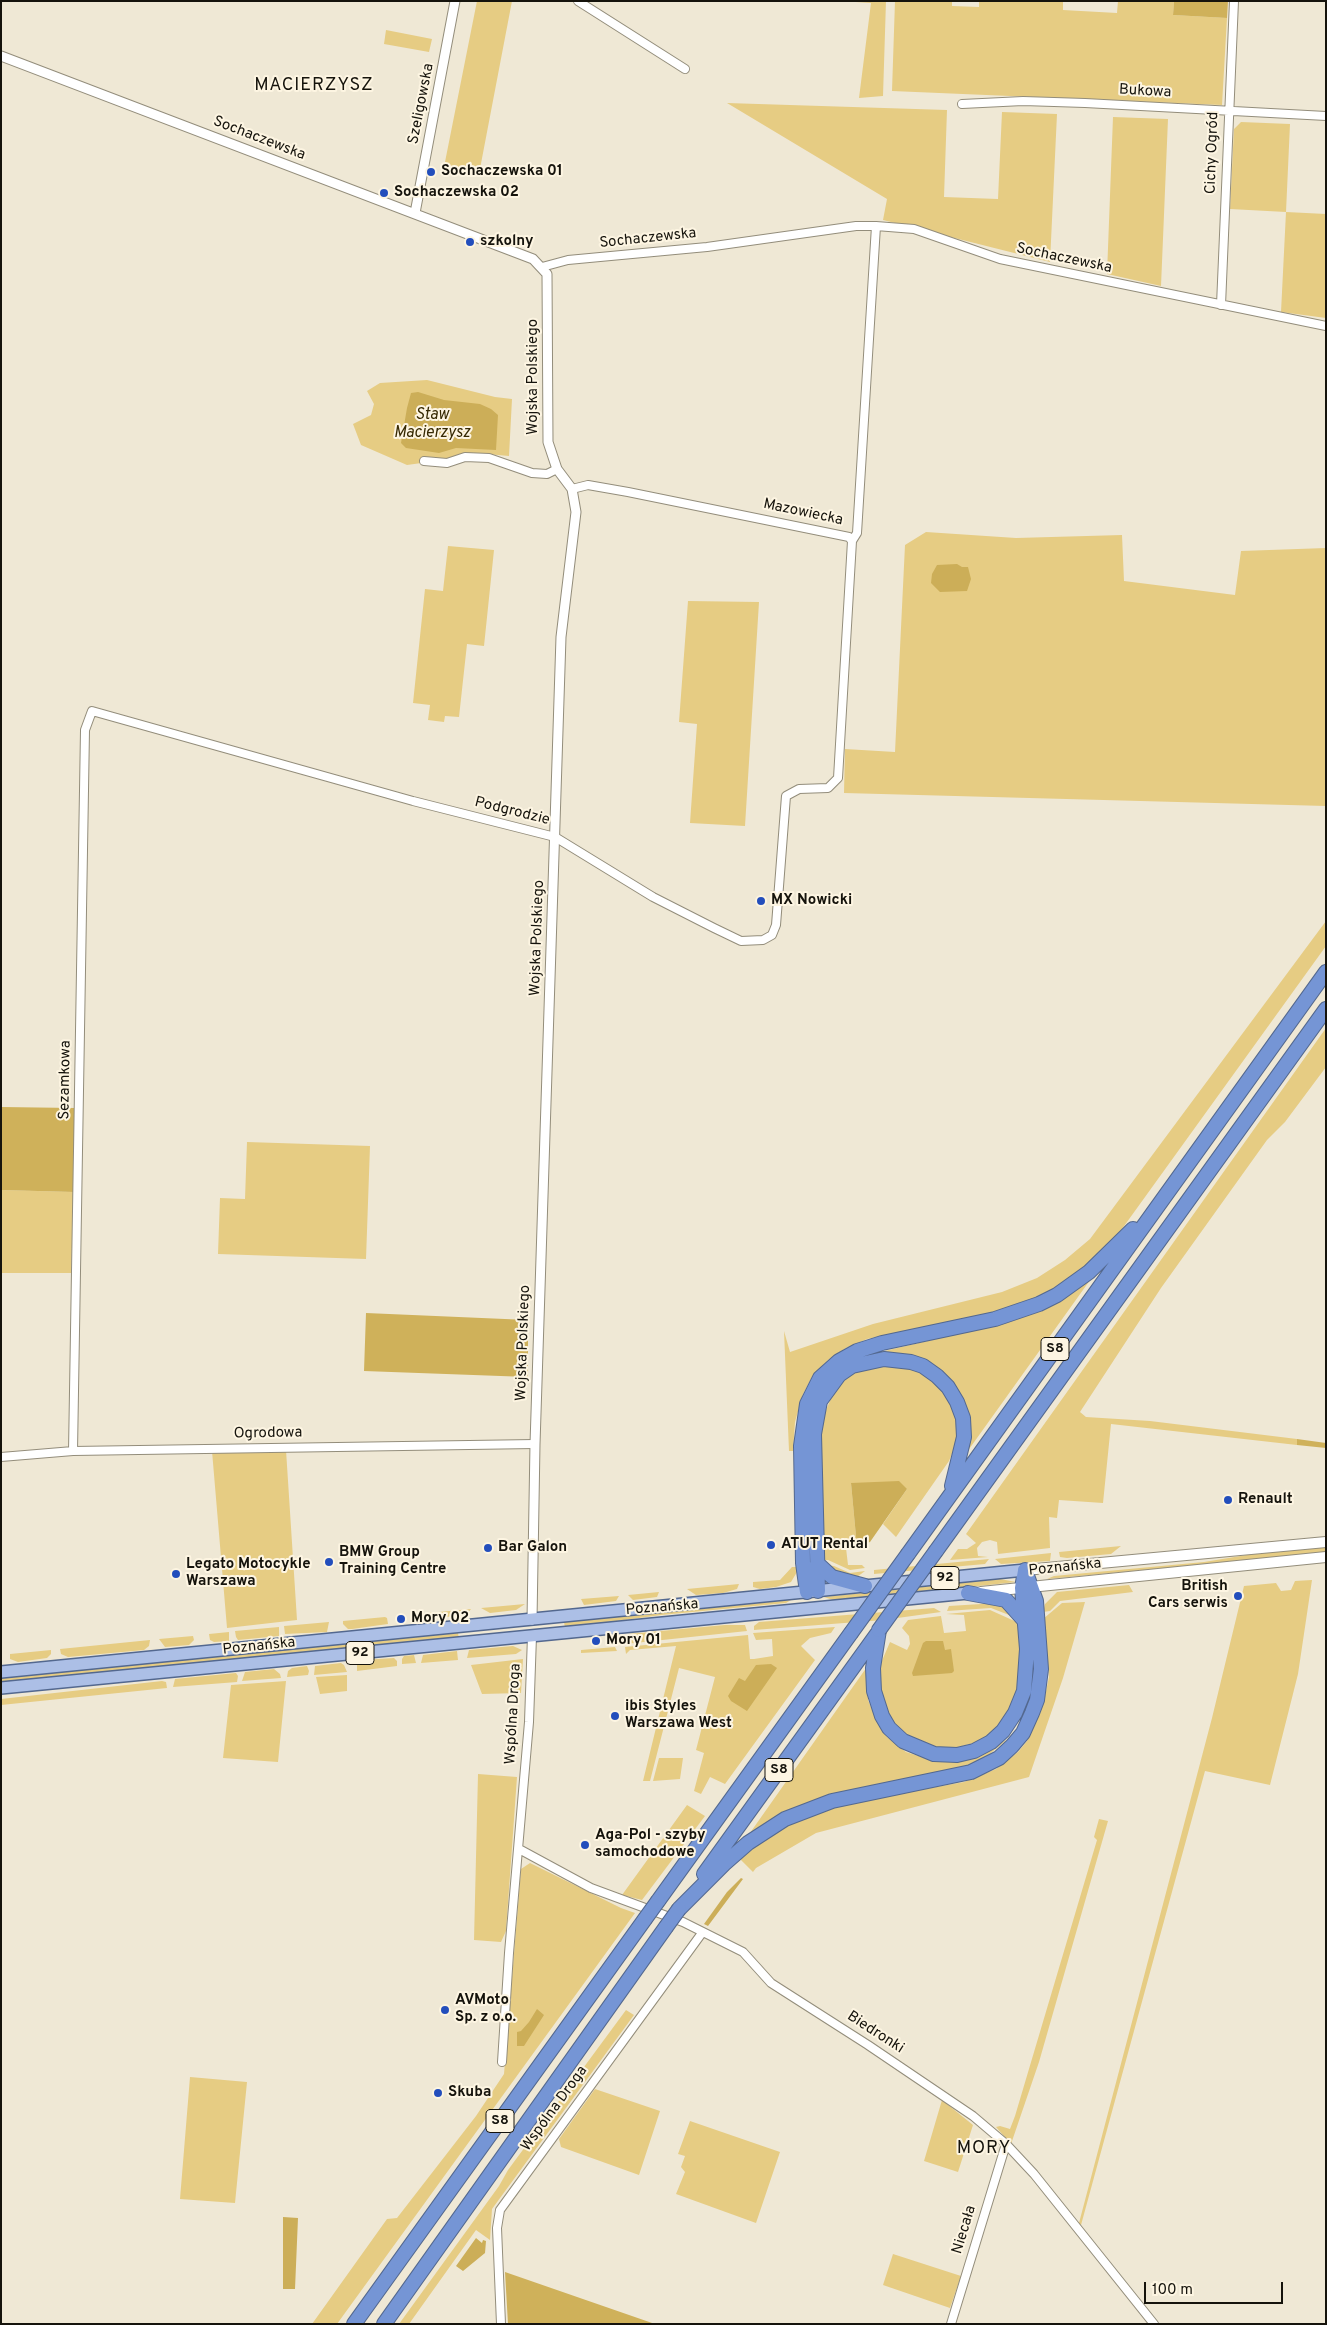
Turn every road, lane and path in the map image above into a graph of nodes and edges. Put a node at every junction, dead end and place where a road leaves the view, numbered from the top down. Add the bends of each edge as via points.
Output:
1 (455, 1) edge
2 (578, 1) edge
3 (1234, 1) edge
4 (1, 56) edge
5 (685, 69) dead end
6 (962, 104) dead end
7 (1229, 113) junction
8 (1326, 116) edge
9 (415, 213) junction
10 (876, 226) junction
11 (542, 267) junction
12 (1221, 305) junction
13 (1326, 326) edge
14 (424, 461) dead end
15 (557, 469) junction
16 (572, 489) junction
17 (852, 541) junction
18 (92, 711) joint
19 (838, 778) joint
20 (555, 838) junction
21 (1326, 972) edge
22 (1326, 1009) edge
23 (1160, 1202) junction
24 (535, 1444) junction
25 (73, 1451) junction
26 (1, 1457) edge
27 (949, 1496) junction
28 (1326, 1542) edge
29 (1326, 1557) edge
30 (817, 1563) junction
31 (1026, 1570) junction
32 (865, 1586) junction
33 (1027, 1587) junction
34 (812, 1592) junction
35 (968, 1593) junction
36 (814, 1609) junction
37 (1023, 1619) junction
38 (532, 1620) junction
39 (879, 1630) junction
40 (532, 1636) junction
41 (1, 1672) edge
42 (1, 1688) edge
43 (519, 1849) junction
44 (679, 1909) junction
45 (702, 1933) junction
46 (502, 2062) dead end
47 (1006, 2144) junction
48 (354, 2324) edge
49 (384, 2324) edge
50 (501, 2324) edge
51 (951, 2324) edge
52 (1154, 2324) edge

1 - 9 street, Szeligowska
2 - 5 street
3 - 7 street, Cichy Ogród
4 - 9 street, Sochaczewska
6 - 7 street, Bukowa via 1076,102
7 - 8 street, Bukowa
7 - 12 street, Cichy Ogród
9 - 11 street, Sochaczewska via 533,259
10 - 11 street, Sochaczewska via 568,260
10 - 12 street, Sochaczewska via 914,229 1000,260
10 - 17 street via 857,533
11 - 15 street, Wojska Polskiego via 547,274 548,296 548,442
12 - 13 street, Sochaczewska
14 - 15 street via 446,464 465,458 489,458 532,473 546,474
15 - 16 street, Wojska Polskiego
16 - 17 street, Mazowiecka via 588,486 628,492 849,537
16 - 20 street, Wojska Polskiego via 576,512 561,637
17 - 19 street, Mazowiecka
18 - 20 street, Podgrodzie
18 - 25 street, Sezamkowa via 85,730
19 - 20 street, Podgrodzie via 828,788 799,789 786,796 776,924 772,935 763,940 741,941 714,928 646,893
20 - 24 street, Wojska Polskiego
21 - 23 highway, S8
22 - 39 highway, S8, bridge
23 - 27 highway, S8
23 - 34 highway via 1096,1266 1057,1295 995,1319 857,1351 839,1361 820,1378 807,1404 801,1446 803,1558
24 - 25 street, Ogrodowa
24 - 38 street, Wojska Polskiego
25 - 26 street, Ogrodowa
27 - 30 highway via 964,1437 960,1410 948,1387 923,1366 899,1360 869,1361 852,1366 830,1385 820,1401 815,1421
27 - 48 highway, S8, bridge
28 - 31 main road, Poznańska
29 - 33 main road, Poznańska
30 - 32 highway via 832,1577
30 - 34 highway
31 - 32 main road, Poznańska / 92
31 - 33 highway
32 - 34 main road, Poznańska / 92
33 - 35 main road, Poznańska
33 - 37 highway
33 - 44 highway via 1036,1601 1040,1686 1032,1713 1012,1746 999,1758 971,1772 832,1801 785,1820 730,1858
34 - 36 main road
34 - 38 main road, Poznańska / 92
35 - 36 main road, Poznańska / 92
35 - 37 highway via 1001,1598 1011,1604
36 - 40 main road, Poznańska / 92
37 - 39 highway via 1026,1670 1024,1691 1015,1713 1003,1731 990,1742 974,1751 957,1755 934,1754 918,1749 889,1728 874,1691 873,1668
38 - 41 main road, Poznańska / 92
39 - 44 highway, S8
40 - 42 main road, Poznańska / 92
40 - 43 street, Wspólna Droga
43 - 45 street, Biedronki via 591,1888 683,1922
43 - 46 street, Wspólna Droga
44 - 49 highway, S8, bridge
45 - 47 street, Biedronki via 743,1952 771,1983 951,2100
45 - 50 street, Wspólna Droga via 500,2210 497,2228
47 - 51 street, Niecała
47 - 52 street, Biedronki via 1034,2174

